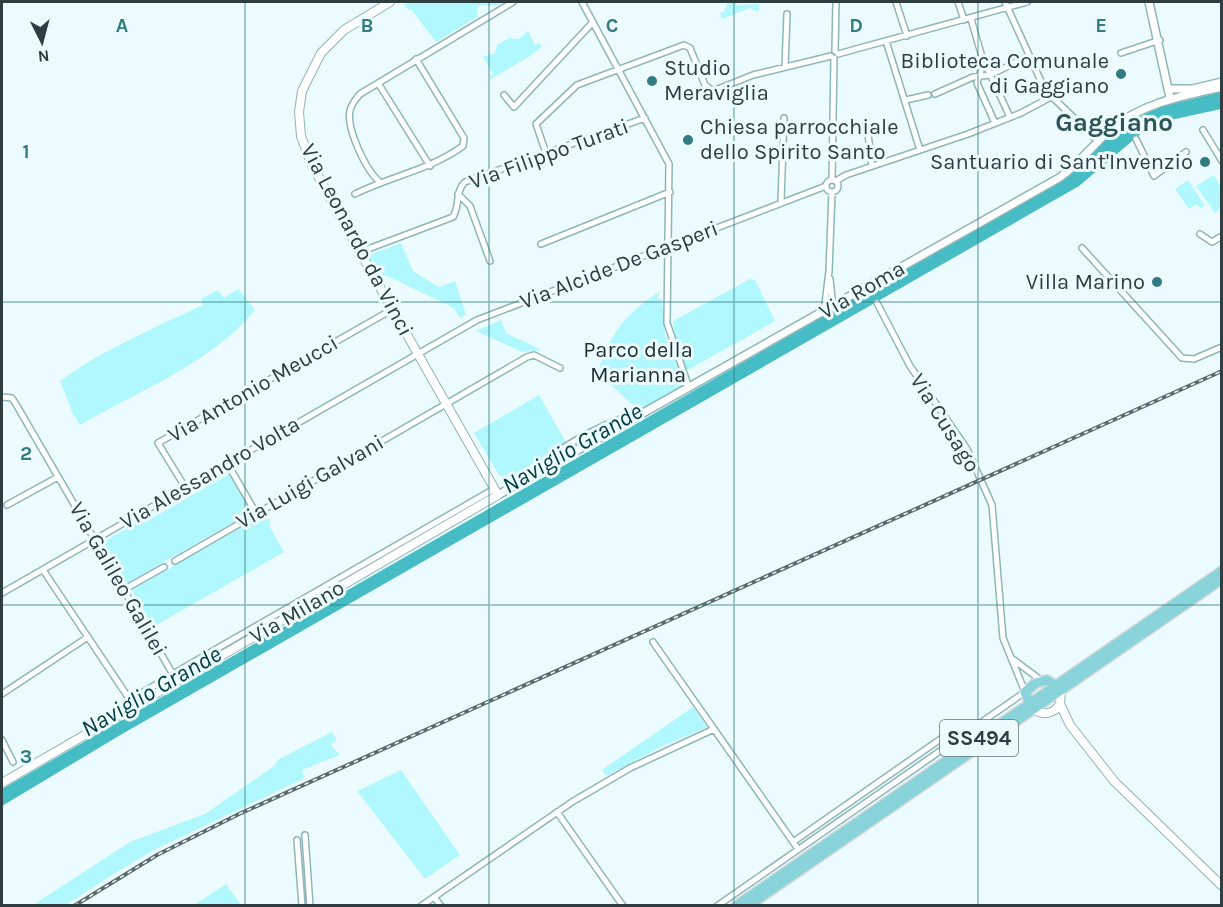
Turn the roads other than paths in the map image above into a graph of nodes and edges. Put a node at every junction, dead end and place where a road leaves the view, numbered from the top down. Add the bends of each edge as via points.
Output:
1 (390, 2) edge
2 (513, 2) edge
3 (582, 2) edge
4 (836, 2) edge
5 (896, 2) edge
6 (958, 2) edge
7 (1005, 2) edge
8 (1027, 2) edge
9 (1149, 2) edge
10 (1007, 8) junction
11 (787, 14) dead end
12 (971, 19) junction
13 (964, 20) junction
14 (594, 22) junction
15 (907, 36) junction
16 (1160, 40) junction
17 (886, 41) junction
18 (1121, 53) dead end
19 (835, 55) junction
20 (982, 57) junction
21 (1025, 58) dead end
22 (416, 59) junction
23 (785, 67) junction
24 (619, 70) junction
25 (990, 75) junction
26 (978, 77) junction
27 (1221, 82) edge
28 (378, 83) junction
29 (1221, 87) edge
30 (1168, 89) junction
31 (935, 94) dead end
32 (504, 95) dead end
33 (928, 95) dead end
34 (1051, 97) junction
35 (1170, 98) junction
36 (906, 100) junction
37 (1010, 117) junction
38 (645, 118) junction
39 (784, 118) dead end
40 (995, 123) junction
41 (867, 126) dead end
42 (1203, 130) dead end
43 (1136, 139) dead end
44 (1099, 142) junction
45 (920, 150) junction
46 (1186, 152) dead end
47 (546, 153) junction
48 (1221, 161) edge
49 (430, 166) junction
50 (872, 166) junction
51 (834, 180) junction
52 (380, 182) junction
53 (825, 186) junction
54 (670, 192) junction
55 (832, 192) junction
56 (355, 194) dead end
57 (458, 194) junction
58 (781, 201) junction
59 (1200, 234) dead end
60 (1221, 236) edge
61 (542, 244) dead end
62 (669, 246) junction
63 (1082, 248) dead end
64 (360, 252) junction
65 (490, 261) dead end
66 (829, 271) junction
67 (877, 303) dead end
68 (833, 307) junction
69 (393, 309) junction
70 (824, 312) junction
71 (1221, 347) edge
72 (418, 354) junction
73 (560, 368) dead end
74 (689, 388) junction
75 (2, 397) edge
76 (447, 404) junction
77 (227, 463) junction
78 (58, 477) junction
79 (185, 487) junction
80 (496, 492) junction
81 (7, 505) dead end
82 (256, 513) junction
83 (96, 539) junction
84 (175, 561) dead end
85 (164, 567) dead end
86 (43, 570) junction
87 (1221, 571) edge
88 (1221, 579) edge
89 (124, 589) junction
90 (2, 593) edge
91 (88, 637) junction
92 (653, 642) dead end
93 (1009, 654) junction
94 (166, 678) dead end
95 (176, 678) junction
96 (1042, 681) junction
97 (1059, 688) junction
98 (1025, 692) junction
99 (2, 694) edge
100 (1060, 704) junction
101 (1031, 706) junction
102 (1048, 713) junction
103 (962, 724) dead end
104 (1070, 725) junction
105 (714, 729) junction
106 (2, 740) edge
107 (13, 762) dead end
108 (2, 783) edge
109 (557, 812) junction
110 (305, 835) dead end
111 (297, 840) dead end
112 (793, 842) junction
113 (798, 849) junction
114 (1221, 886) edge
115 (434, 897) junction
116 (302, 906) edge
117 (310, 906) edge
118 (421, 906) edge
119 (441, 906) edge
120 (623, 906) edge
121 (717, 906) edge
122 (736, 906) edge
123 (748, 906) edge

1 - 64 main road, Via Leonardo da Vinci via 344,30 321,53 302,91 299,112 311,163
2 - 22 street
3 - 14 street
4 - 19 street
5 - 15 street
6 - 13 street
7 - 10 street
8 - 10 street
9 - 16 street
10 - 12 street
10 - 34 street
11 - 23 street
12 - 13 street
12 - 20 street
13 - 15 street
14 - 24 street
14 - 32 street via 514,106
15 - 17 street
16 - 18 street
16 - 30 street
17 - 19 street
17 - 36 street
19 - 23 street
19 - 51 street
20 - 25 street
20 - 26 street
21 - 25 street
22 - 28 street
22 - 49 street via 465,141 457,151
23 - 24 street via 710,90 687,44
24 - 38 street
24 - 47 street via 577,85 537,122
25 - 26 street
25 - 37 street
26 - 31 street
26 - 40 street via 978,86
27 - 30 street
28 - 49 street
28 - 52 street via 353,103 349,116 354,139
29 - 35 street, Via Roma
30 - 35 street
33 - 36 street
34 - 37 street
34 - 44 street
35 - 44 street, Via Roma via 1122,121
36 - 45 street
37 - 40 street
38 - 47 street, Via Filippo Turati
38 - 54 street via 669,164
39 - 58 street
40 - 45 street
41 - 50 street
42 - 48 street
43 - 46 street via 1154,176
44 - 68 street, Via Roma via 1059,178
45 - 50 street
47 - 57 street, Via Filippo Turati via 465,182
49 - 52 street
50 - 51 street
51 - 53 street
51 - 55 street via 837,189
52 - 56 street
53 - 55 street
53 - 58 street, Via Alcide De Gasperi
54 - 61 street
54 - 62 street
55 - 66 street
57 - 64 street, Via Filippo Turati via 453,217
57 - 65 street, Via Filippo Turati via 470,206
58 - 62 street, Via Alcide De Gasperi
59 - 60 street via 1212,242
62 - 72 street, Via Alcide De Gasperi via 477,320
62 - 74 street via 668,329
63 - 71 street via 1182,358 1194,359
64 - 69 main road, Via Leonardo da Vinci
66 - 68 street
66 - 70 street
67 - 93 street, Via Cusago via 910,366 966,449 992,506 1003,638
68 - 70 street, Via Roma
69 - 72 main road, Via Leonardo da Vinci
69 - 79 street, Via Antonio Meucci via 158,443
70 - 74 street, Via Roma
72 - 76 main road, Via Leonardo da Vinci
72 - 77 street, Via Alessandro Volta
73 - 76 street, Via Luigi Galvani via 534,355 527,357
74 - 80 street, Via Roma
75 - 78 street, Via Galileo Galilei via 12,398
76 - 80 main road, Via Leonardo da Vinci
76 - 82 street, Via Luigi Galvani
77 - 79 street, Via Alessandro Volta
77 - 82 street
78 - 81 street, Via Galileo Galilei
78 - 83 street, Via Galileo Galilei
79 - 83 street, Via Alessandro Volta
80 - 95 main road, Via Milano
82 - 84 street, Via Luigi Galvani
83 - 86 street, Via Alessandro Volta
83 - 89 street, Via Galileo Galilei
85 - 89 street
86 - 90 street, Via Alessandro Volta
86 - 91 street
87 - 97 main road, SS494
88 - 97 main road, SS494
89 - 95 street, Via Galileo Galilei
91 - 94 street via 130,700
91 - 99 street
92 - 105 street
93 - 96 street
93 - 98 street, Via Cusago
95 - 108 main road, Via Milano
96 - 97 main road
96 - 98 main road, SS494
97 - 100 main road
97 - 101 main road, SS494
98 - 101 main road, SS494
98 - 113 street
100 - 102 main road
100 - 104 main road
101 - 102 main road
101 - 122 main road, SS494
101 - 123 main road, SS494
102 - 104 main road
103 - 112 street
104 - 114 main road via 1141,810
105 - 109 street via 630,768
105 - 112 street
106 - 107 street
109 - 115 street
109 - 120 street
110 - 117 street
111 - 116 street
112 - 113 street
113 - 121 street
115 - 118 street
115 - 119 street

